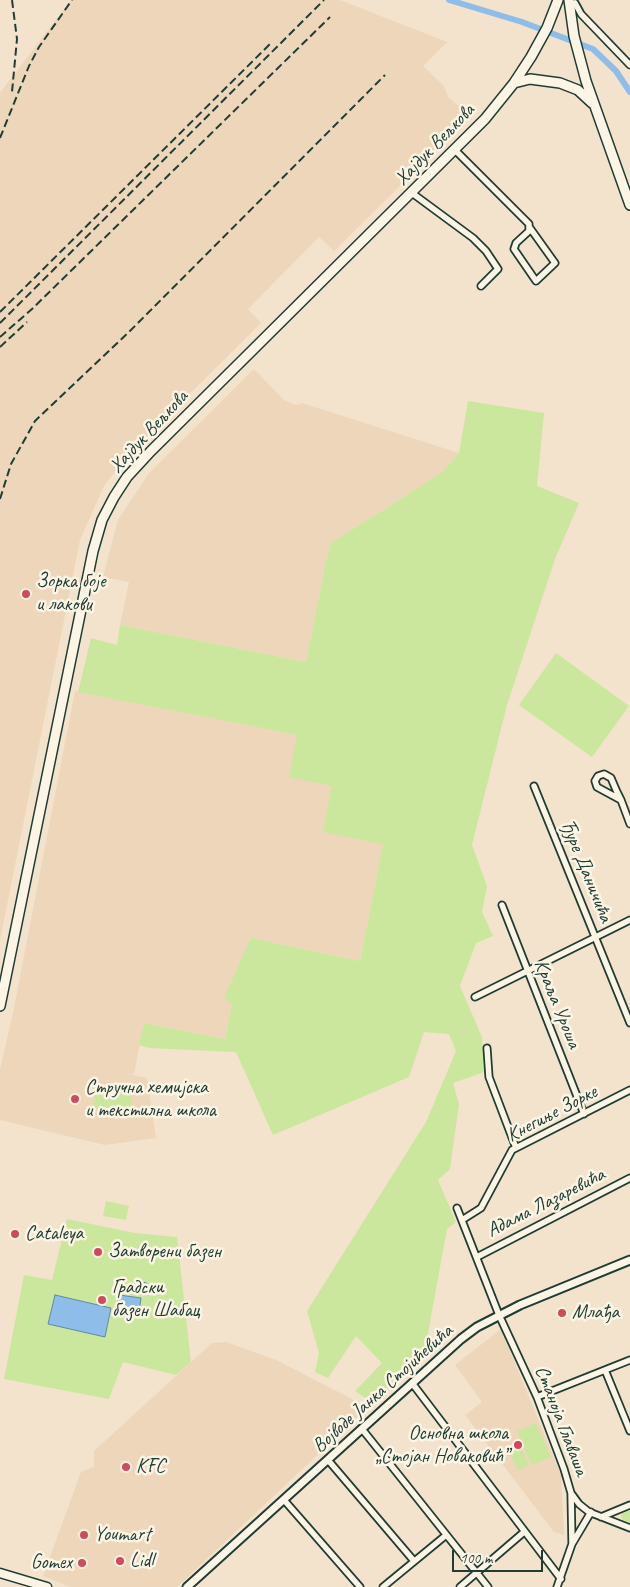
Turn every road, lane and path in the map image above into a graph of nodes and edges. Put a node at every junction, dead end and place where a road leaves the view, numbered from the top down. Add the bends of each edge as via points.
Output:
1 (558, 0) edge
2 (571, 4) edge
3 (630, 66) edge
4 (514, 84) junction
5 (593, 104) junction
6 (455, 150) junction
7 (412, 193) junction
8 (630, 205) edge
9 (530, 228) junction
10 (480, 286) dead end
11 (534, 786) dead end
12 (621, 800) junction
13 (630, 824) edge
14 (502, 905) dead end
15 (630, 920) edge
16 (596, 938) junction
17 (527, 972) junction
18 (475, 997) dead end
19 (0, 1006) edge
20 (630, 1023) edge
21 (487, 1048) dead end
22 (630, 1090) edge
23 (584, 1114) junction
24 (516, 1148) junction
25 (630, 1178) edge
26 (457, 1208) dead end
27 (462, 1220) junction
28 (477, 1257) junction
29 (630, 1260) edge
30 (499, 1315) junction
31 (630, 1360) edge
32 (605, 1370) junction
33 (412, 1383) junction
34 (537, 1397) junction
35 (362, 1429) junction
36 (630, 1431) edge
37 (328, 1460) junction
38 (571, 1493) junction
39 (284, 1500) junction
40 (630, 1505) edge
41 (591, 1512) junction
42 (601, 1516) junction
43 (630, 1528) edge
44 (524, 1532) junction
45 (445, 1536) junction
46 (572, 1544) junction
47 (414, 1561) junction
48 (0, 1573) edge
49 (476, 1573) junction
50 (561, 1579) junction
51 (47, 1587) edge
52 (187, 1587) edge
53 (360, 1587) edge
54 (383, 1587) edge
55 (460, 1587) edge
56 (488, 1587) edge
57 (558, 1587) edge

1 - 4 main road, Хајдук Вељкова via 531,57
2 - 3 street
2 - 5 main road via 574,36
4 - 5 main road via 530,79 560,83 578,90
4 - 6 main road, Хајдук Вељкова
5 - 8 main road
6 - 7 main road, Хајдук Вељкова
6 - 9 street via 527,221
7 - 10 street via 486,251 498,269
7 - 19 main road, Хајдук Вељкова via 150,451 127,477 106,513 90,564
9 - 9 street via 514,249 536,281 556,263
11 - 16 street, Ђуре Даничића
12 - 12 street via 610,776 598,776 595,781 597,787
12 - 13 street
14 - 17 street, Краља Уроша
15 - 16 street
16 - 17 street
16 - 20 street, Ђуре Даничића
17 - 18 street
17 - 23 street, Краља Уроша
21 - 24 street via 489,1077
22 - 23 street, Кнегиње Зорке
23 - 24 street, Кнегиње Зорке
24 - 27 street, Кнегиње Зорке via 508,1154 481,1208
25 - 28 street, Адама Лазаревића
26 - 27 street, Станоја Главаша
27 - 28 street, Станоја Главаша
28 - 30 street, Станоја Главаша
29 - 30 street, Војводе Јанка Стојићевића
30 - 33 street, Војводе Јанка Стојићевића via 461,1339
30 - 34 street, Станоја Главаша
31 - 32 street
32 - 34 street
32 - 36 street
33 - 35 street, Војводе Јанка Стојићевића
33 - 44 street
34 - 38 street, Станоја Главаша
35 - 37 street, Војводе Јанка Стојићевића
35 - 45 street
37 - 39 street, Војводе Јанка Стојићевића
37 - 47 street
38 - 41 street
38 - 46 street, Станоја Главаша
39 - 52 street, Војводе Јанка Стојићевића
39 - 53 street
40 - 42 street
41 - 42 street
41 - 46 street
42 - 43 street
44 - 49 street
44 - 50 street
45 - 47 street
45 - 49 street
46 - 50 street
47 - 54 street
48 - 51 main road
49 - 55 street
49 - 56 street
50 - 57 street

